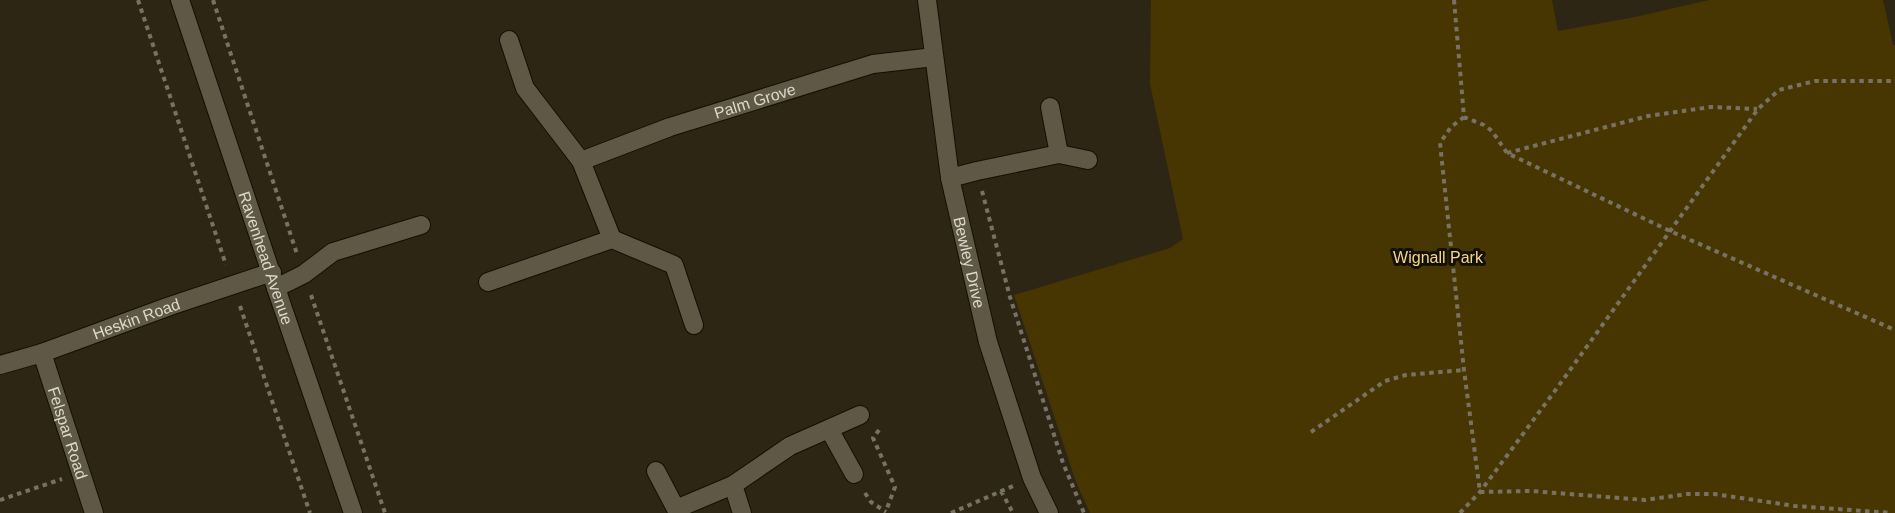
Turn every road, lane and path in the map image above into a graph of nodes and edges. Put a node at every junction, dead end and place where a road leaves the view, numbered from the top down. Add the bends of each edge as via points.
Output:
1 (138, 0) edge
2 (180, 0) edge
3 (927, 0) edge
4 (1454, 0) edge
5 (509, 40) dead end
6 (934, 57) junction
7 (1895, 81) edge
8 (1050, 107) dead end
9 (1758, 109) junction
10 (1464, 117) junction
11 (1507, 153) junction
12 (1059, 154) junction
13 (1088, 160) dead end
14 (581, 161) junction
15 (977, 171) junction
16 (950, 178) junction
17 (421, 225) dead end
18 (1670, 231) junction
19 (612, 239) junction
20 (274, 280) junction
21 (488, 282) dead end
22 (233, 286) junction
23 (694, 325) dead end
24 (1895, 330) edge
25 (42, 352) junction
26 (0, 365) edge
27 (1464, 370) junction
28 (860, 415) dead end
29 (884, 423) dead end
30 (829, 429) junction
31 (1311, 432) dead end
32 (656, 471) dead end
33 (81, 473) junction
34 (854, 474) joint
35 (1032, 478) junction
36 (733, 485) junction
37 (1001, 491) junction
38 (1480, 492) junction
39 (0, 500) edge
40 (886, 512) edge
41 (94, 513) edge
42 (310, 513) edge
43 (353, 513) edge
44 (742, 513) edge
45 (951, 513) edge
46 (1013, 513) edge
47 (1049, 513) edge
48 (1084, 513) edge
49 (1460, 513) edge
50 (1892, 513) edge

1 - 22 path
2 - 20 street, Ravenhead Avenue
3 - 6 street, Bewley Drive
4 - 10 path
5 - 14 street via 525,88
6 - 14 street, Palm Grove via 873,64 670,127
6 - 16 street, Bewley Drive
7 - 9 path via 1815,81 1779,90
8 - 12 street
9 - 11 path via 1711,107 1648,116
9 - 18 path
10 - 11 path via 1484,124
10 - 27 path via 1440,143
11 - 18 path
12 - 13 street
12 - 15 street
14 - 19 street
15 - 16 street
15 - 48 path via 1013,308 1062,463
16 - 35 street, Bewley Drive via 988,342
17 - 20 street, Heskin Road via 333,252 304,274
18 - 24 path
18 - 38 path
19 - 21 street
19 - 23 street via 674,265
20 - 22 street, Heskin Road
20 - 43 street, Ravenhead Avenue
22 - 25 street, Heskin Road
22 - 42 path
25 - 26 street, Heskin Road
25 - 33 street, Felspar Road
27 - 31 path via 1406,375 1385,381
27 - 38 path
28 - 30 street
29 - 40 path via 873,438 895,487
30 - 34 street
30 - 36 street via 790,446
32 - 36 street via 676,509
33 - 39 path
33 - 41 street, Felspar Road
34 - 40 path via 871,502
35 - 37 path
35 - 47 street, Bewley Drive
36 - 44 street
37 - 45 path
37 - 46 path
38 - 49 path
38 - 50 path via 1531,490 1645,500 1714,494 1795,506

